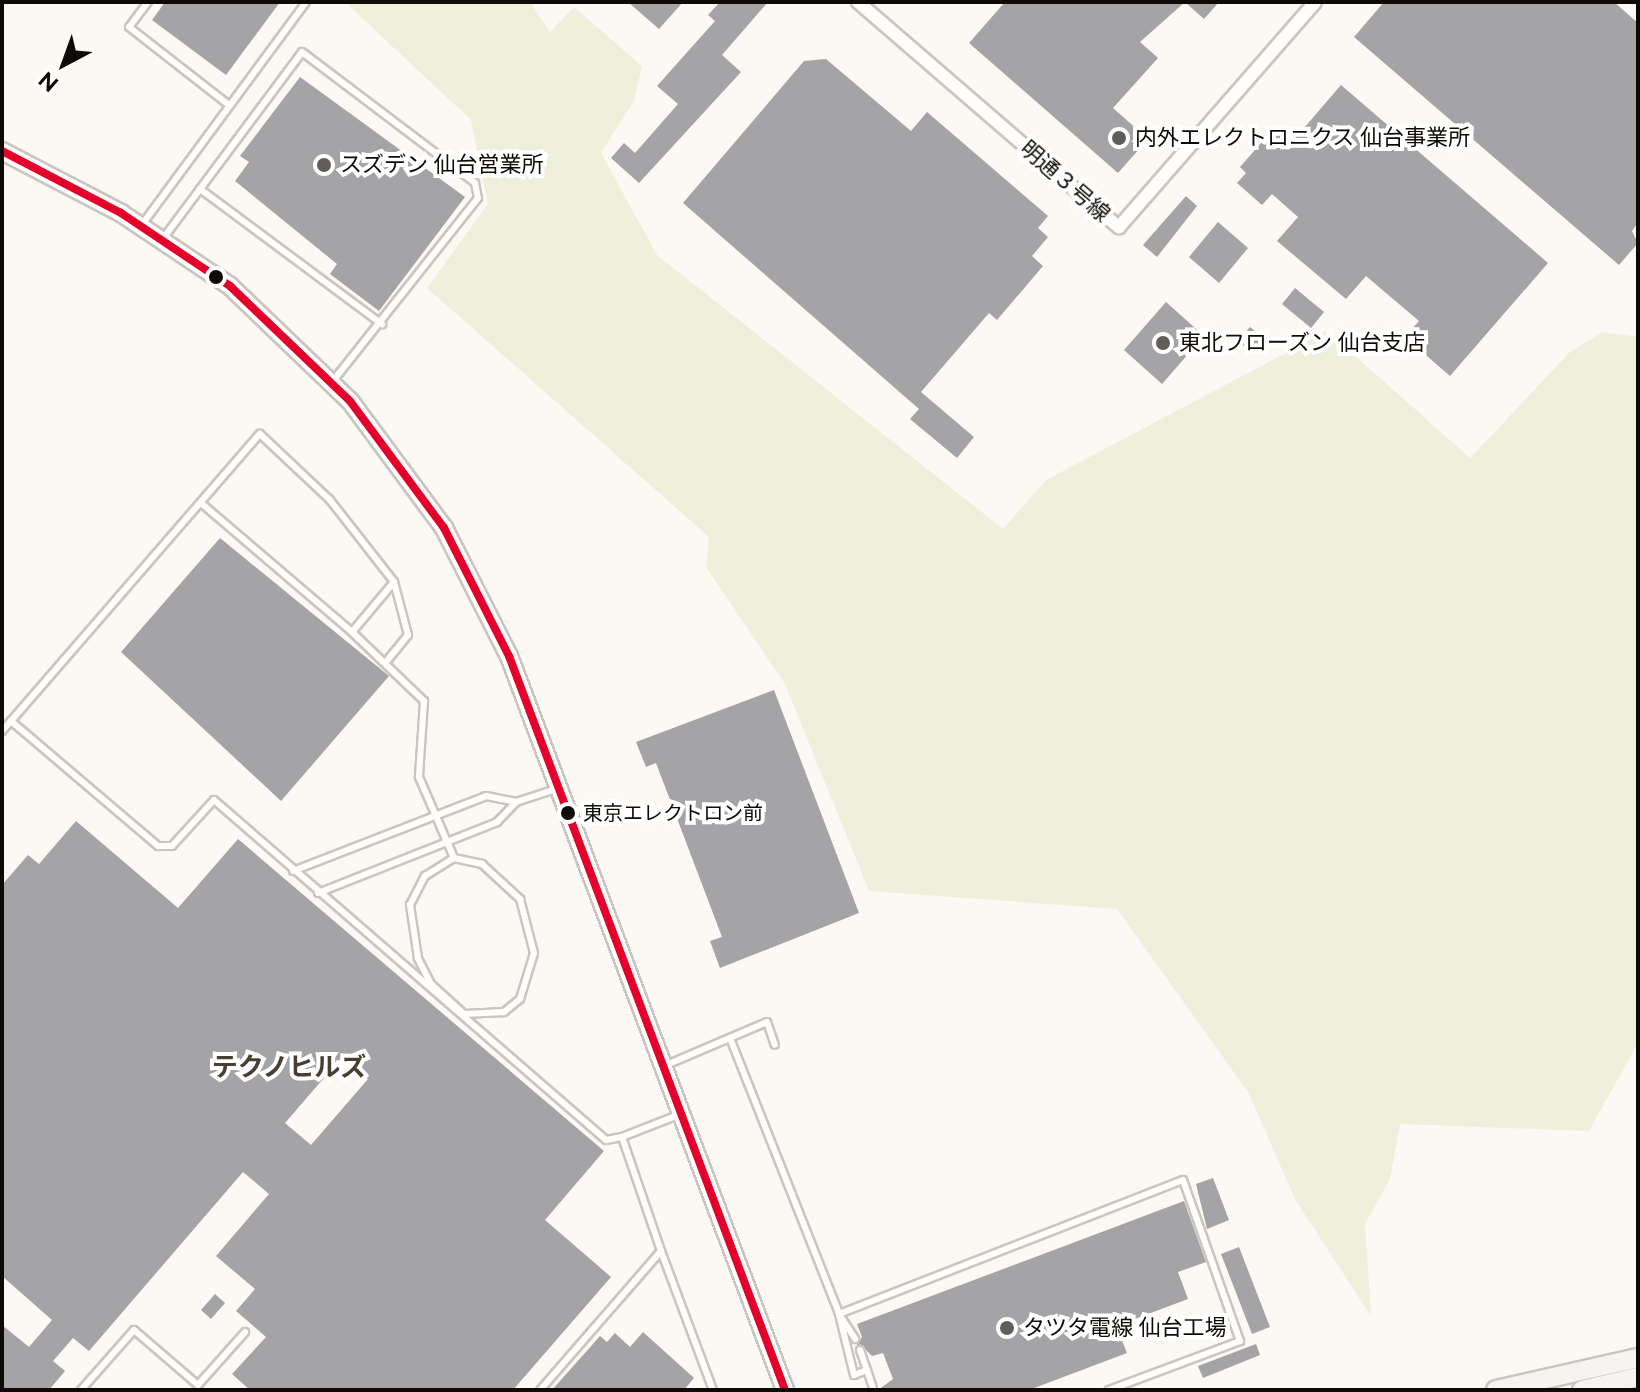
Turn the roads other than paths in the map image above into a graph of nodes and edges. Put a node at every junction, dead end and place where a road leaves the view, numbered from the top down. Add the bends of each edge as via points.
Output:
1 (148, 2) edge
2 (306, 2) edge
3 (858, 2) edge
4 (1315, 2) edge
5 (229, 105) junction
6 (2, 151) edge
7 (200, 189) junction
8 (141, 226) junction
9 (162, 240) junction
10 (382, 324) junction
11 (332, 383) junction
12 (201, 503) junction
13 (394, 582) junction
14 (352, 632) junction
15 (386, 662) junction
16 (11, 721) junction
17 (2, 731) edge
18 (559, 788) junction
19 (516, 802) junction
20 (436, 815) junction
21 (446, 841) junction
22 (454, 858) junction
23 (293, 871) junction
24 (318, 893) junction
25 (445, 1001) junction
26 (730, 1038) junction
27 (775, 1045) dead end
28 (664, 1066) junction
29 (682, 1114) junction
30 (622, 1137) junction
31 (661, 1251) junction
32 (839, 1314) junction
33 (245, 1332) dead end
34 (855, 1339) dead end
35 (860, 1350) dead end
36 (1638, 1358) edge
37 (867, 1370) junction
38 (1638, 1377) edge
39 (873, 1387) dead end
40 (81, 1390) edge
41 (540, 1390) edge
42 (713, 1390) edge
43 (785, 1390) edge
44 (1109, 1390) edge
45 (1496, 1390) edge
46 (1582, 1390) edge

1 - 5 lane via 129,27
2 - 5 lane
3 - 4 street, 明通３号線 via 1119,227
5 - 8 lane
6 - 8 street
7 - 9 lane
7 - 10 lane
7 - 10 lane via 302,52 475,183 478,198
8 - 9 street
9 - 11 street via 230,286
10 - 11 lane
11 - 18 street via 444,528 509,656
12 - 13 lane via 260,434 330,500
12 - 14 lane
12 - 16 lane
13 - 14 lane
13 - 15 lane via 408,635
14 - 15 lane
15 - 20 lane via 424,701 419,777
16 - 17 lane
16 - 23 lane via 158,846 172,846 214,800
18 - 19 lane
18 - 28 street
19 - 20 lane via 486,796
19 - 21 lane via 497,822
20 - 21 lane
20 - 23 lane
21 - 22 lane
21 - 24 lane
22 - 25 lane via 425,876 410,905 418,958
22 - 25 lane via 482,864 520,899 534,953 520,999 504,1012 464,1014
23 - 24 lane
24 - 25 lane
25 - 30 lane via 606,1140
26 - 27 lane via 767,1022
26 - 28 lane
26 - 32 lane
28 - 29 street
29 - 30 lane
29 - 43 street
30 - 31 lane
31 - 41 lane
31 - 42 lane
32 - 34 lane
32 - 37 lane via 854,1375
32 - 44 lane via 1183,1180 1240,1341
33 - 40 lane via 198,1385 134,1330
35 - 37 lane
36 - 45 main road
37 - 39 lane
38 - 46 main road

